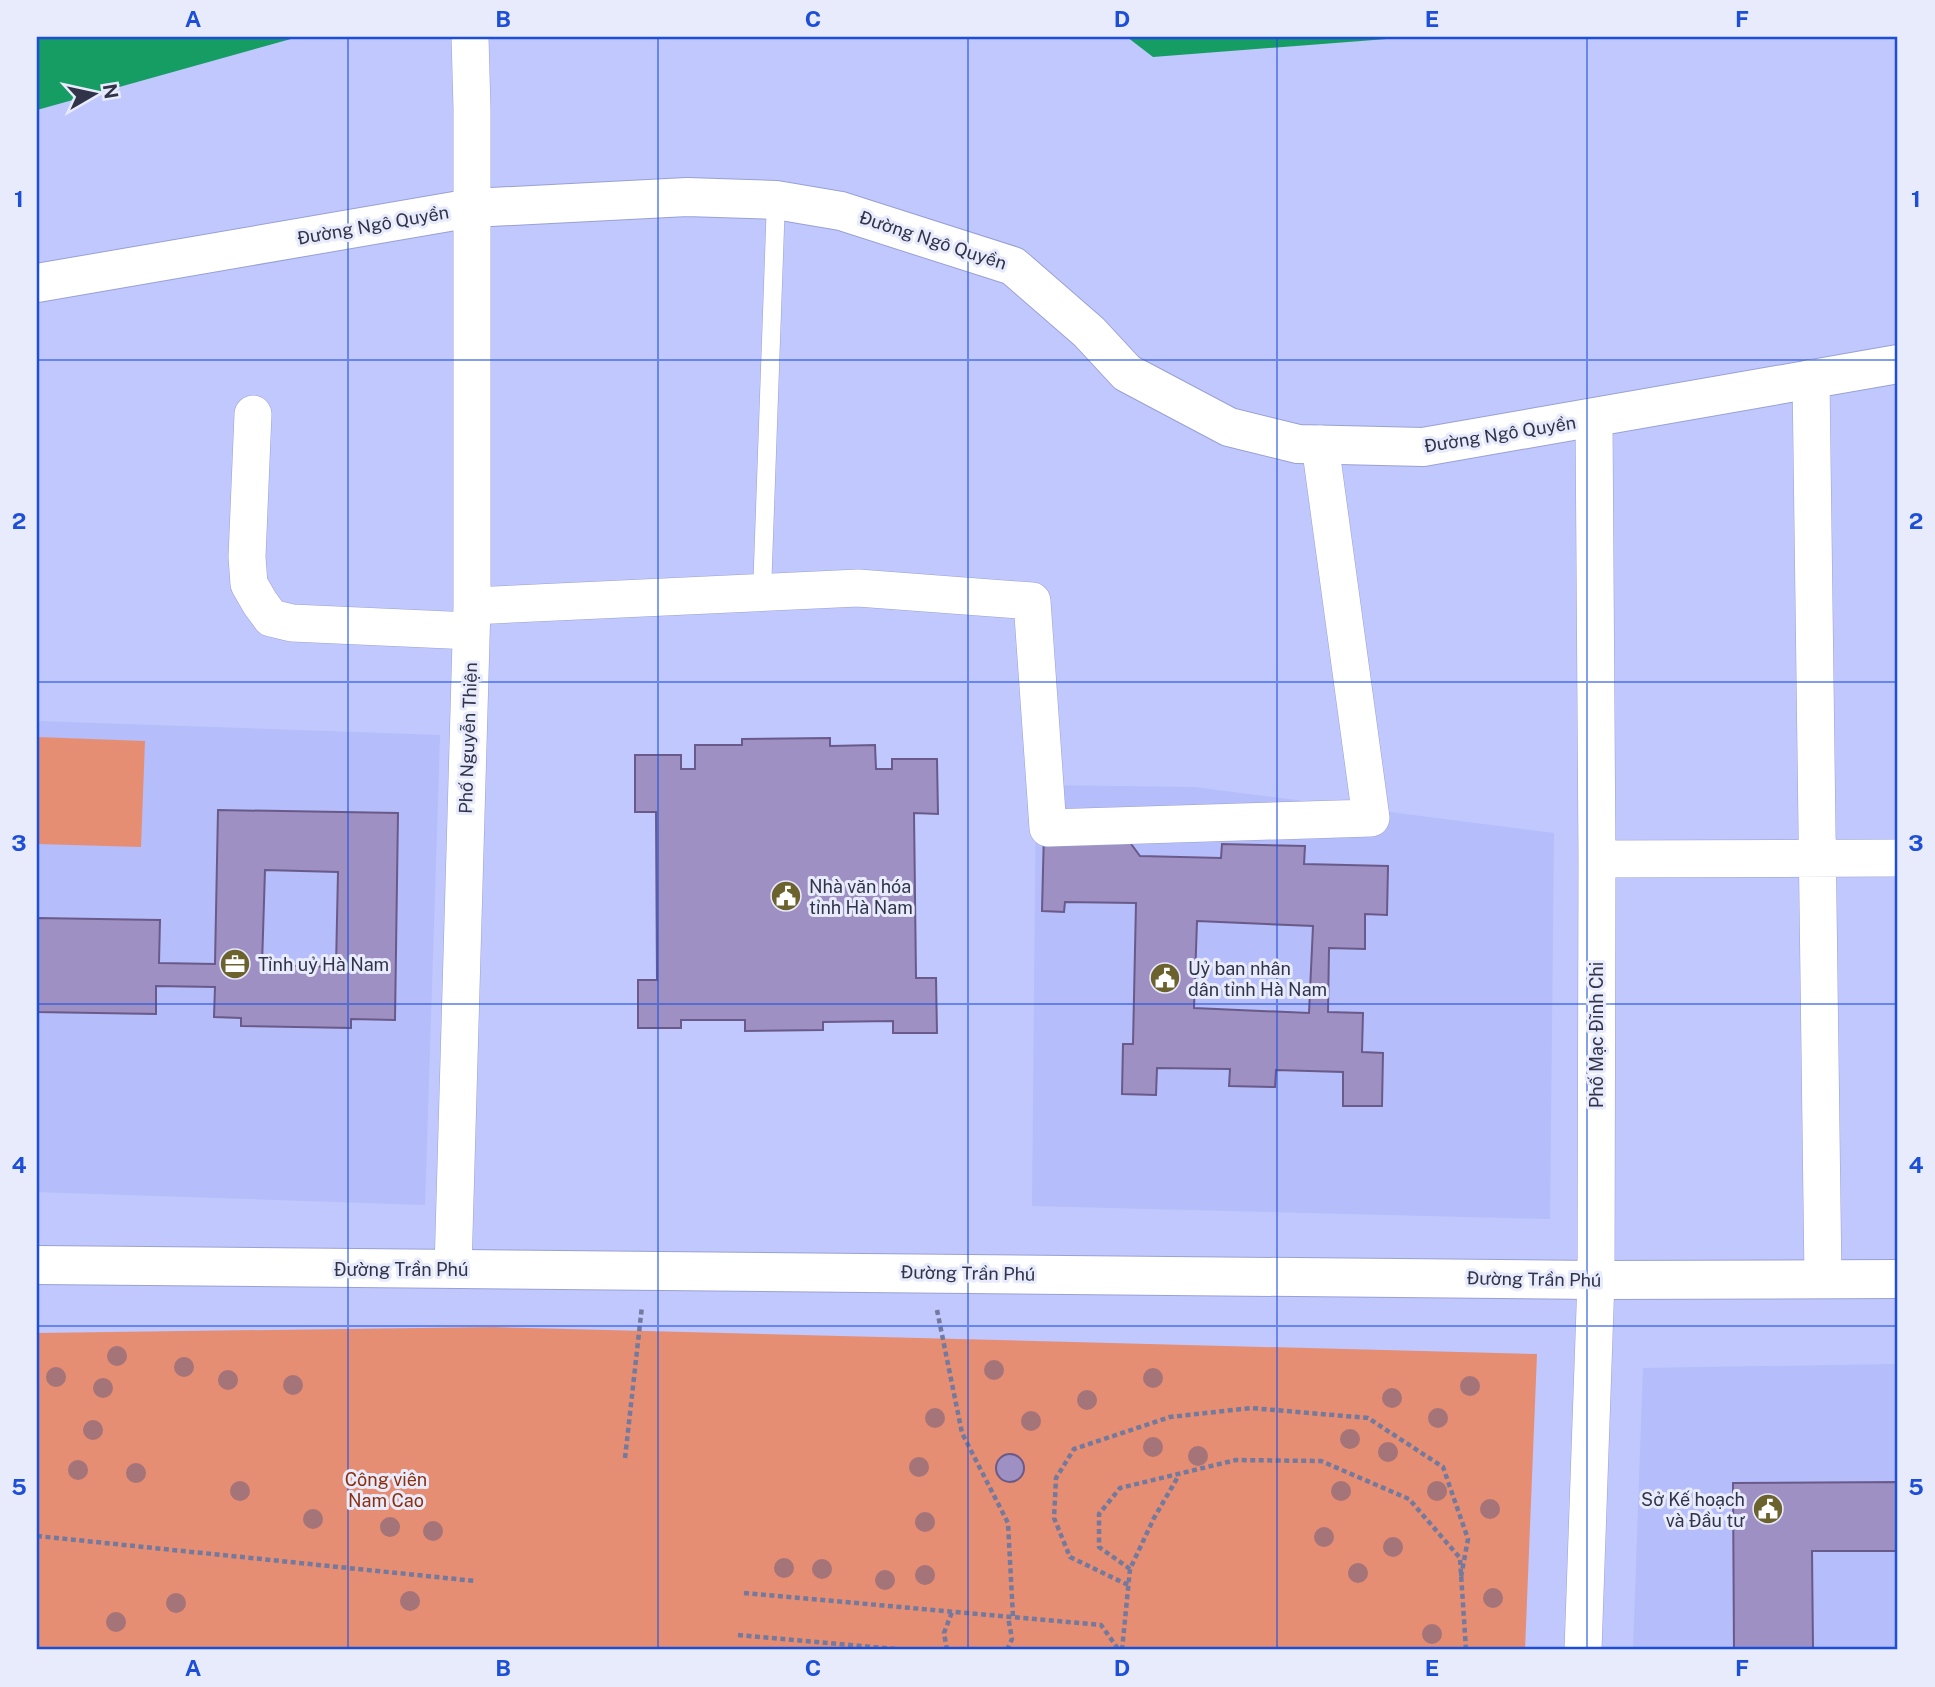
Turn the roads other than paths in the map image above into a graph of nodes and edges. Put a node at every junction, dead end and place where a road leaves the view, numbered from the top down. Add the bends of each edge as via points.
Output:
1 (470, 37) edge
2 (776, 200) junction
3 (472, 208) junction
4 (37, 283) edge
5 (1898, 365) edge
6 (1811, 378) junction
7 (253, 414) dead end
8 (1594, 419) junction
9 (1320, 444) junction
10 (762, 593) junction
11 (471, 619) junction
12 (1898, 858) edge
13 (1597, 859) junction
14 (1817, 859) junction
15 (37, 1265) edge
16 (453, 1269) junction
17 (1823, 1279) junction
18 (1898, 1279) edge
19 (1595, 1280) junction
20 (1583, 1650) edge

1 - 3 street, Phố Nguyễn Thiện
2 - 3 street, Đường Ngô Quyền via 687,197
2 - 9 street, Đường Ngô Quyền via 841,211 1013,266 1090,332 1127,373 1229,427 1298,444
2 - 10 lane
3 - 4 street, Đường Ngô Quyền
3 - 11 street, Phố Nguyễn Thiện
5 - 6 street, Đường Ngô Quyền
6 - 8 street, Đường Ngô Quyền
6 - 14 street
7 - 11 street via 249,584 271,618 292,623
8 - 9 street, Đường Ngô Quyền via 1423,447
8 - 13 street, Phố Mạc Đĩnh Chi
9 - 10 street via 1371,817 1048,828 1032,601 858,588
10 - 11 street
11 - 16 street, Phố Nguyễn Thiện
12 - 14 street
13 - 14 street
13 - 19 street, Phố Mạc Đĩnh Chi
14 - 17 street
15 - 16 street, Đường Trần Phú
16 - 19 street, Đường Trần Phú
17 - 18 street, Đường Trần Phú
17 - 19 street, Đường Trần Phú
19 - 20 street, Phố Mạc Đĩnh Chi

